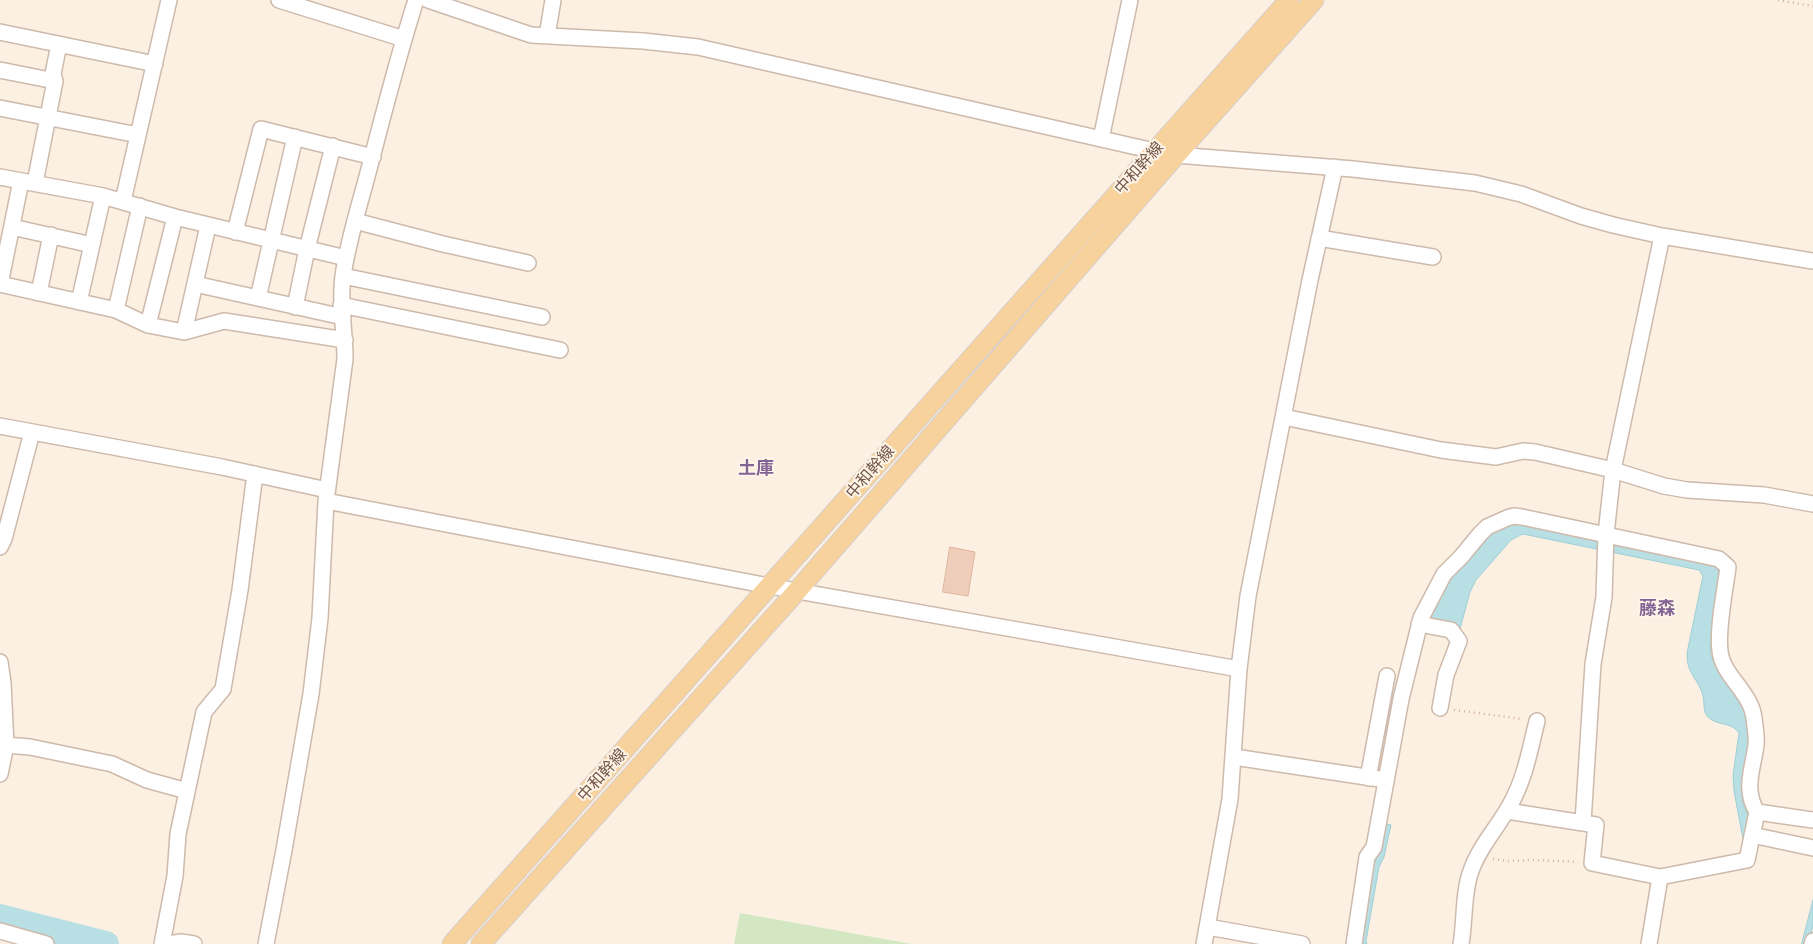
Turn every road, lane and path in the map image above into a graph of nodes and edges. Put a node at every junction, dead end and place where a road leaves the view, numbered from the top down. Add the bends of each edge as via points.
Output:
1 (169, 0) edge
2 (280, 0) edge
3 (416, 0) edge
4 (428, 0) edge
5 (553, 0) edge
6 (1130, 0) edge
7 (1289, 0) edge
8 (1314, 0) edge
9 (1778, 0) edge
10 (1813, 6) edge
11 (0, 32) edge
12 (546, 36) junction
13 (404, 40) junction
14 (59, 44) junction
15 (155, 64) junction
16 (0, 70) edge
17 (55, 81) junction
18 (0, 108) edge
19 (48, 118) junction
20 (138, 135) junction
21 (295, 137) junction
22 (1101, 139) junction
23 (333, 146) junction
24 (1154, 151) junction
25 (1176, 155) junction
26 (372, 156) junction
27 (1335, 167) junction
28 (0, 177) edge
29 (28, 182) junction
30 (103, 196) junction
31 (123, 201) junction
32 (140, 206) junction
33 (175, 217) junction
34 (356, 221) junction
35 (208, 226) junction
36 (12, 227) junction
37 (235, 232) junction
38 (51, 235) junction
39 (1662, 236) junction
40 (1319, 238) junction
41 (272, 241) junction
42 (92, 245) junction
43 (307, 249) junction
44 (1433, 257) dead end
45 (346, 258) junction
46 (1813, 261) edge
47 (528, 263) dead end
48 (343, 276) junction
49 (195, 284) junction
50 (39, 293) junction
51 (258, 298) junction
52 (79, 302) junction
53 (295, 307) junction
54 (116, 310) junction
55 (342, 311) junction
56 (542, 317) dead end
57 (148, 325) junction
58 (184, 332) junction
59 (345, 340) junction
60 (560, 350) dead end
61 (1284, 417) junction
62 (0, 426) edge
63 (32, 432) junction
64 (1613, 470) junction
65 (254, 474) junction
66 (326, 495) junction
67 (1813, 504) edge
68 (1606, 534) junction
69 (0, 547) edge
70 (769, 586) junction
71 (797, 591) junction
72 (1419, 624) junction
73 (0, 662) edge
74 (1239, 669) junction
75 (1386, 676) dead end
76 (2, 684) edge
77 (1440, 708) joint
78 (1537, 721) joint
79 (6, 745) junction
80 (1234, 757) junction
81 (0, 774) edge
82 (1368, 778) junction
83 (1386, 780) junction
84 (187, 791) junction
85 (1506, 811) junction
86 (1757, 812) junction
87 (1813, 820) edge
88 (1583, 822) junction
89 (1752, 835) junction
90 (1813, 848) edge
91 (1478, 856) junction
92 (1592, 863) junction
93 (1660, 877) junction
94 (1208, 927) junction
95 (0, 931) edge
96 (46, 944) edge
97 (162, 944) edge
98 (169, 944) edge
99 (194, 944) edge
100 (266, 944) edge
101 (452, 944) edge
102 (481, 944) edge
103 (1204, 944) edge
104 (1302, 944) edge
105 (1354, 944) edge
106 (1461, 944) edge
107 (1649, 944) edge

1 - 15 street
2 - 13 street
3 - 13 street
4 - 12 street via 516,31
5 - 12 street
6 - 22 street
7 - 24 main road, 中和幹線
8 - 25 main road, 中和幹線
9 - 10 path
11 - 14 street
12 - 22 street via 698,47
13 - 26 street
14 - 15 street
14 - 17 street via 53,74
15 - 20 street
16 - 17 street
17 - 19 street
18 - 19 street
19 - 20 street
19 - 29 street
20 - 31 street
21 - 23 street
21 - 37 street via 260,129
21 - 41 street
22 - 24 street
23 - 26 street
23 - 43 street
24 - 25 street
24 - 70 main road, 中和幹線
25 - 27 street
25 - 71 main road, 中和幹線
26 - 34 street
27 - 39 street via 1494,187 1589,218
27 - 40 street
28 - 29 street
29 - 30 street
29 - 36 street
30 - 31 street
30 - 42 street
31 - 32 street
32 - 33 street
32 - 54 street
33 - 35 street
33 - 57 street
34 - 45 street
34 - 47 street
35 - 37 street
35 - 49 street
36 - 38 street
36 - 50 street via 0,284
37 - 41 street
38 - 42 street
38 - 50 street
39 - 46 street
39 - 64 street
40 - 44 street
40 - 61 street
41 - 43 street
41 - 51 street
42 - 52 street
43 - 45 street
43 - 53 street
45 - 48 street
48 - 55 street
48 - 56 street
49 - 51 street
49 - 58 street
50 - 52 street
51 - 53 street
52 - 54 street
53 - 55 street
54 - 57 street
55 - 59 street
55 - 60 street
57 - 58 street
58 - 59 street via 224,321
59 - 66 street
61 - 64 street via 1441,450 1496,457 1523,451 1535,452
61 - 74 street via 1248,596
62 - 63 street
63 - 65 street
63 - 69 street
64 - 67 street via 1687,490 1764,495
64 - 68 street
65 - 66 street
65 - 84 street via 240,590 223,689 204,712
66 - 70 street
66 - 100 street via 320,618 311,694
68 - 72 street via 1514,516 1487,527 1444,574
68 - 86 street via 1720,559 1728,568 1720,653 1749,701 1754,716 1756,742 1749,790 1751,803
68 - 88 street via 1604,597 1593,664
70 - 71 street
70 - 101 main road, 中和幹線
71 - 74 street
71 - 102 main road, 中和幹線
72 - 77 street via 1451,630 1459,640 1446,675
72 - 83 street
73 - 76 street
74 - 80 street
75 - 82 street
76 - 79 street
77 - 78 path
78 - 85 street via 1528,762
79 - 81 street
79 - 84 street via 112,764 147,780
80 - 82 street
80 - 94 street
82 - 83 street
83 - 105 street via 1374,847 1367,857
84 - 97 street
85 - 88 street
85 - 91 street
86 - 87 street
86 - 89 street
88 - 92 street via 1596,825
89 - 90 street
89 - 93 street via 1747,860
91 - 92 path via 1508,861
91 - 106 street via 1470,872
92 - 93 street
93 - 107 street
94 - 103 street
94 - 104 street
95 - 96 street
98 - 99 street

